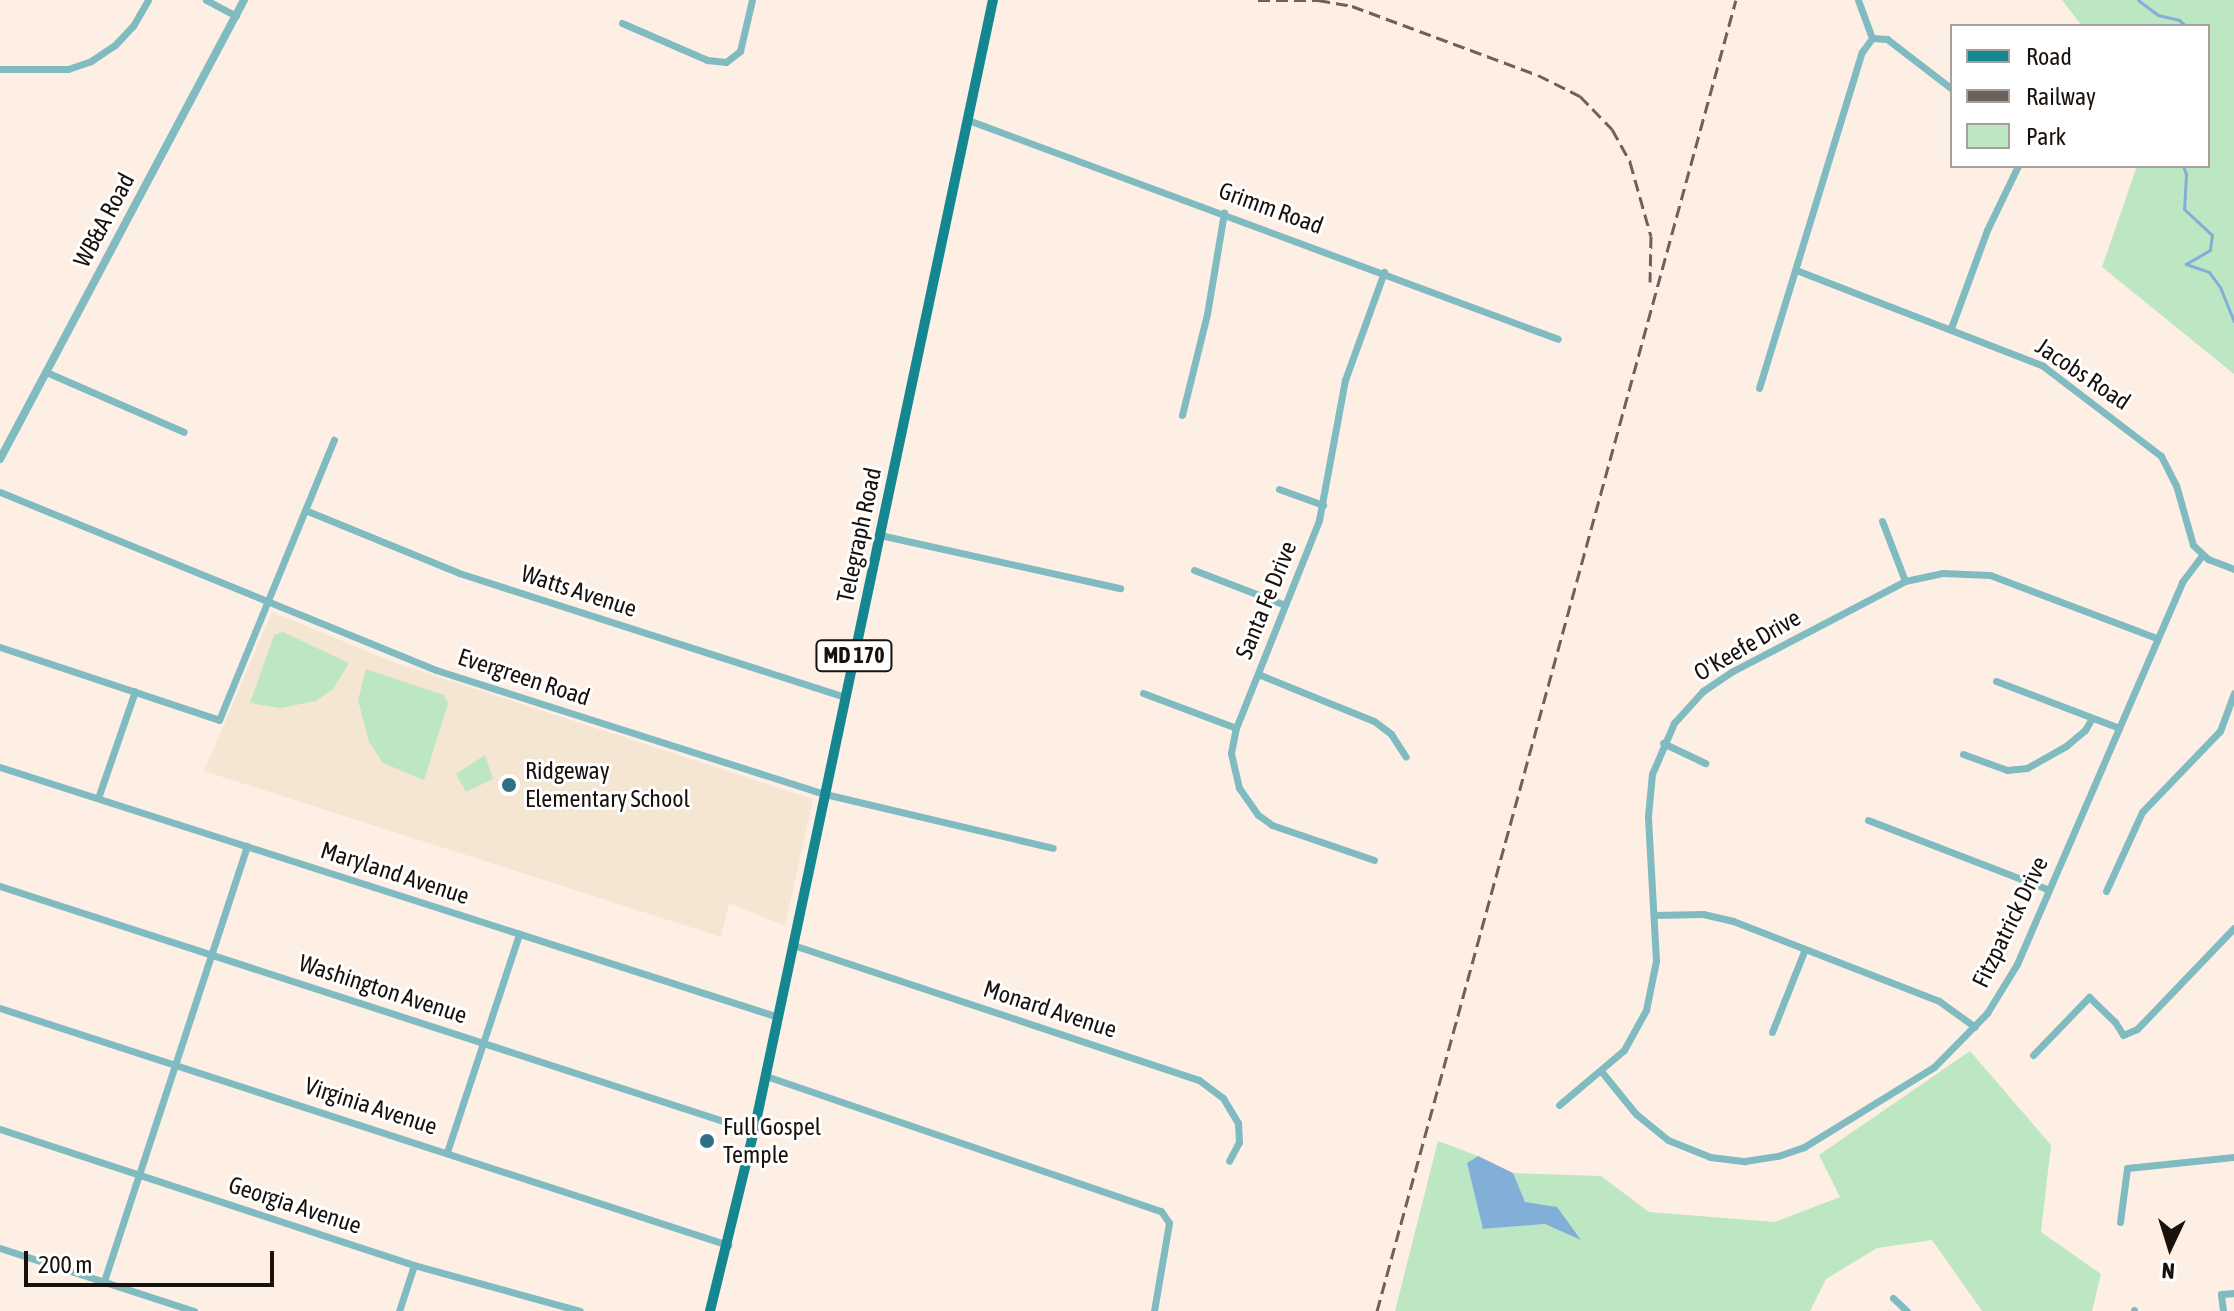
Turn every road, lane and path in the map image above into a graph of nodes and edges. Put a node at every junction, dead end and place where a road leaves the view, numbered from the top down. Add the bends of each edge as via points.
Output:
1 (148, 0) edge
2 (206, 0) edge
3 (244, 0) edge
4 (752, 0) edge
5 (993, 0) edge
6 (1858, 0) edge
7 (236, 16) junction
8 (622, 23) dead end
9 (1872, 38) junction
10 (0, 69) edge
11 (1950, 87) edge
12 (968, 120) junction
13 (2017, 168) edge
14 (1224, 212) junction
15 (1796, 270) junction
16 (1384, 272) junction
17 (1951, 328) junction
18 (1558, 339) dead end
19 (46, 372) junction
20 (1759, 388) dead end
21 (1182, 415) dead end
22 (184, 432) dead end
23 (334, 440) dead end
24 (0, 459) edge
25 (1279, 489) dead end
26 (0, 492) edge
27 (1323, 505) junction
28 (305, 510) junction
29 (1882, 521) dead end
30 (880, 535) junction
31 (2202, 555) junction
32 (2234, 569) edge
33 (1194, 570) dead end
34 (1905, 581) junction
35 (1120, 588) dead end
36 (268, 603) junction
37 (1285, 605) junction
38 (2157, 638) junction
39 (0, 647) edge
40 (1258, 674) junction
41 (1996, 681) dead end
42 (135, 691) junction
43 (1143, 693) dead end
44 (2234, 693) edge
45 (845, 697) junction
46 (2092, 718) junction
47 (1236, 728) junction
48 (2119, 728) junction
49 (1663, 743) junction
50 (1963, 754) dead end
51 (1406, 757) dead end
52 (1705, 763) dead end
53 (0, 767) edge
54 (825, 794) junction
55 (98, 798) junction
56 (1868, 820) dead end
57 (247, 846) junction
58 (1053, 848) dead end
59 (1374, 860) dead end
60 (0, 886) edge
61 (2049, 890) junction
62 (2106, 891) dead end
63 (1654, 915) junction
64 (2234, 928) edge
65 (519, 934) junction
66 (793, 945) junction
67 (1805, 949) junction
68 (213, 955) junction
69 (0, 1008) edge
70 (778, 1017) junction
71 (1975, 1027) junction
72 (1772, 1032) dead end
73 (482, 1042) junction
74 (2033, 1055) dead end
75 (178, 1064) junction
76 (1601, 1071) junction
77 (766, 1076) junction
78 (1559, 1105) dead end
79 (0, 1129) edge
80 (754, 1131) junction
81 (447, 1152) junction
82 (2234, 1157) edge
83 (1229, 1161) dead end
84 (140, 1175) junction
85 (2120, 1222) dead end
86 (728, 1245) junction
87 (0, 1248) edge
88 (414, 1265) junction
89 (104, 1281) junction
90 (2234, 1293) edge
91 (1893, 1298) dead end
92 (562, 1308) edge
93 (194, 1311) edge
94 (399, 1311) edge
95 (580, 1311) edge
96 (710, 1311) edge
97 (1154, 1311) edge
98 (1907, 1311) edge
99 (2223, 1311) edge

1 - 10 street via 133,26 91,61 68,69
2 - 7 street
3 - 7 street, WB&A Road
4 - 8 street via 740,51 726,62 707,60
5 - 12 main road, Telegraph Road / MD 170
6 - 9 street
7 - 19 street, WB&A Road
9 - 11 street via 1887,39
9 - 15 street via 1862,52
12 - 14 street, Grimm Road
12 - 30 main road, Telegraph Road / MD 170
13 - 17 street via 1987,230
14 - 16 street, Grimm Road
14 - 21 street via 1207,314
15 - 17 street, Jacobs Road
15 - 20 street
16 - 18 street, Grimm Road
16 - 27 street, Santa Fe Drive via 1345,380
17 - 31 street, Jacobs Road via 2043,366 2149,446 2169,469 2189,535
19 - 22 street
19 - 24 street, WB&A Road
23 - 28 street
25 - 27 street
26 - 36 street, Evergreen Road
27 - 37 street, Santa Fe Drive
28 - 36 street
28 - 45 street, Watts Avenue via 459,573
29 - 34 street
30 - 35 street
30 - 45 main road, Telegraph Road / MD 170
31 - 32 street
31 - 38 street, Fitzpatrick Drive via 2182,582
33 - 37 street
34 - 38 street, O'Keefe Drive via 1942,573 1990,575
34 - 49 street, O'Keefe Drive via 1716,681 1681,713
36 - 42 street via 219,720
36 - 54 street, Evergreen Road via 425,666
37 - 40 street, Santa Fe Drive
38 - 48 street, Fitzpatrick Drive
39 - 42 street
40 - 47 street, Santa Fe Drive
40 - 51 street via 1374,721 1391,734
41 - 46 street
42 - 55 street
43 - 47 street
44 - 62 street via 2220,731 2138,819
45 - 54 main road, Telegraph Road / MD 170
46 - 48 street
46 - 50 street via 2066,746 2027,768 2007,770
47 - 59 street, Santa Fe Drive via 1233,772 1258,815 1272,825
48 - 61 street, Fitzpatrick Drive
49 - 52 street
49 - 63 street, O'Keefe Drive via 1648,802
53 - 55 street, Maryland Avenue
54 - 58 street, Evergreen Road
54 - 66 main road, Telegraph Road / MD 170
55 - 57 street, Maryland Avenue
56 - 61 street
57 - 65 street, Maryland Avenue
57 - 68 street
60 - 68 street, Washington Avenue
61 - 71 street, Fitzpatrick Drive via 2017,964
63 - 67 street via 1718,917
63 - 76 street, O'Keefe Drive via 1655,973 1646,1010 1624,1050
64 - 74 street via 2137,1029 2123,1035 2089,997
65 - 70 street, Maryland Avenue
65 - 73 street
66 - 70 main road, Telegraph Road / MD 170
66 - 83 street, Monard Avenue via 1199,1080 1223,1098 1238,1123 1239,1142
67 - 71 street via 1939,1001
67 - 72 street
68 - 73 street, Washington Avenue
68 - 75 street
69 - 75 street, Virginia Avenue
70 - 77 main road, Telegraph Road / MD 170
71 - 76 street, Fitzpatrick Drive via 1913,1082 1804,1147 1761,1159 1710,1157 1668,1140 1636,1114
73 - 80 street, Washington Avenue
73 - 81 street
75 - 81 street, Virginia Avenue
75 - 84 street
76 - 78 street, O'Keefe Drive
77 - 80 main road, Telegraph Road / MD 170
77 - 97 street via 1161,1211 1169,1223
79 - 84 street, Georgia Avenue
80 - 86 main road, Telegraph Road / MD 170
81 - 86 street, Virginia Avenue
82 - 85 street via 2127,1168
84 - 88 street, Georgia Avenue
84 - 89 street
86 - 96 main road, Telegraph Road / MD 170
87 - 89 street
88 - 92 street, Georgia Avenue
88 - 94 street
89 - 93 street
90 - 99 street via 2221,1294
91 - 98 street
92 - 95 street, Georgia Avenue

